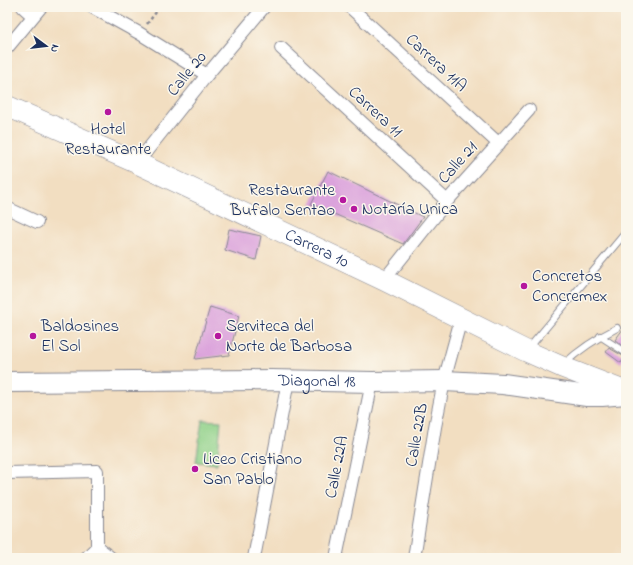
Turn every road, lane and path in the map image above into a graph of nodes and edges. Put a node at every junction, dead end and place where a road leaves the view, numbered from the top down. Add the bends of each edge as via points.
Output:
1 (23, 7) edge
2 (92, 7) edge
3 (160, 7) edge
4 (264, 7) edge
5 (350, 7) edge
6 (37, 11) edge
7 (139, 33) junction
8 (7, 48) edge
9 (281, 48) dead end
10 (207, 75) junction
11 (7, 106) edge
12 (529, 110) dead end
13 (499, 144) junction
14 (137, 164) junction
15 (446, 201) junction
16 (7, 208) edge
17 (37, 222) dead end
18 (626, 232) edge
19 (384, 280) junction
20 (460, 319) junction
21 (617, 328) dead end
22 (600, 336) junction
23 (526, 350) junction
24 (626, 353) edge
25 (562, 367) junction
26 (288, 381) junction
27 (444, 381) junction
28 (7, 382) edge
29 (372, 382) junction
30 (626, 393) edge
31 (7, 472) edge
32 (97, 547) junction
33 (86, 558) edge
34 (111, 558) edge
35 (254, 558) edge
36 (336, 558) edge
37 (414, 558) edge

1 - 6 street
2 - 7 street
3 - 7 path
4 - 10 street, Calle 20
5 - 13 street, Carrera 11A
6 - 8 street
7 - 10 street
9 - 15 street, Carrera 11
10 - 14 street, Calle 20
11 - 14 highway, Carrera 10
12 - 13 street, Calle 21
13 - 15 street, Calle 21
14 - 19 highway, Carrera 10
15 - 19 street, Calle 21
16 - 17 street
18 - 23 lane
19 - 20 highway, Carrera 10
20 - 23 highway, Carrera 10
20 - 27 street, Calle 22B
21 - 22 lane
22 - 24 lane
22 - 25 lane via 576,352
23 - 25 highway, Carrera 10
25 - 30 highway, Carrera 10
26 - 28 main road, Diagonal 18
26 - 29 main road, Diagonal 18
26 - 35 street
27 - 29 main road, Diagonal 18
27 - 30 main road, Diagonal 18 via 503,384 587,396
27 - 37 street, Calle 22B
29 - 36 street, Calle 22A
31 - 32 street via 97,471
32 - 33 street
32 - 34 street

